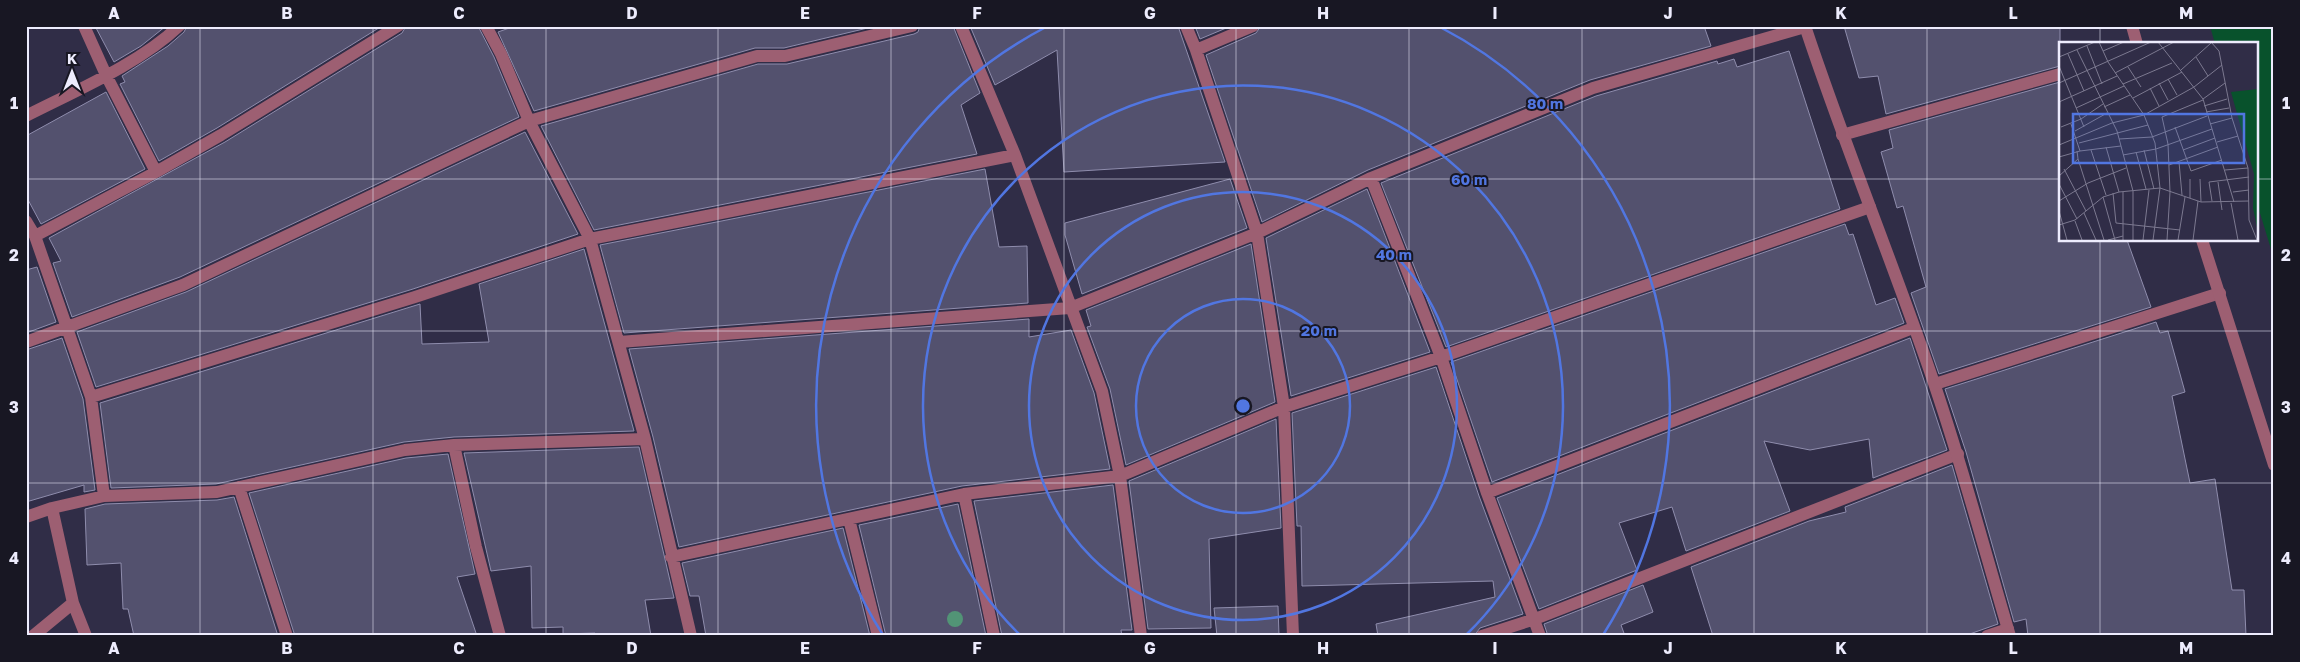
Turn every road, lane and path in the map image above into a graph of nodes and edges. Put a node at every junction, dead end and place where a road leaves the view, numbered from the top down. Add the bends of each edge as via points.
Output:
1 (84, 26) edge
2 (179, 26) edge
3 (398, 26) edge
4 (486, 26) edge
5 (912, 26) edge
6 (961, 26) edge
7 (1186, 26) edge
8 (1253, 26) edge
9 (1805, 26) edge
10 (2132, 26) edge
11 (2136, 42) edge
12 (1196, 50) junction
13 (2059, 74) edge
14 (106, 75) junction
15 (26, 116) edge
16 (529, 121) junction
17 (1842, 135) junction
18 (1015, 155) junction
19 (156, 172) junction
20 (1371, 178) junction
21 (1870, 207) junction
22 (26, 221) edge
23 (1257, 233) junction
24 (35, 236) junction
25 (590, 239) junction
26 (2202, 241) edge
27 (2220, 293) junction
28 (1070, 308) junction
29 (68, 326) junction
30 (1914, 328) junction
31 (26, 342) edge
32 (620, 342) junction
33 (1441, 357) junction
34 (1935, 384) junction
35 (91, 397) junction
36 (1284, 406) junction
37 (645, 439) junction
38 (454, 445) junction
39 (1958, 454) junction
40 (2274, 465) edge
41 (1120, 476) junction
42 (239, 487) junction
43 (1487, 493) junction
44 (964, 494) junction
45 (104, 496) junction
46 (52, 508) junction
47 (26, 517) edge
48 (849, 519) junction
49 (671, 556) junction
50 (73, 603) junction
51 (1535, 619) junction
52 (2009, 632) edge
53 (33, 636) edge
54 (86, 636) edge
55 (287, 636) edge
56 (500, 636) edge
57 (691, 636) edge
58 (878, 636) edge
59 (994, 636) edge
60 (1141, 636) edge
61 (1293, 636) edge
62 (1482, 636) edge
63 (1540, 636) edge
64 (1987, 636) edge

1 - 14 street
2 - 14 street via 165,39
3 - 19 street
4 - 16 street
5 - 16 street via 785,56 757,56
6 - 18 street
7 - 12 street
8 - 12 street
9 - 17 street
9 - 20 street via 1593,88
10 - 11 street
12 - 23 street
13 - 17 street
14 - 15 street
14 - 19 street
16 - 25 street
16 - 29 street via 183,285
17 - 21 street
18 - 25 street
18 - 28 street
19 - 24 street
20 - 23 street
20 - 33 street
21 - 30 street
21 - 33 street
22 - 24 street
23 - 28 street
23 - 36 street
24 - 29 street
25 - 32 street
25 - 35 street via 415,298
26 - 27 street
27 - 34 street
27 - 40 street
28 - 32 street
28 - 41 street via 1102,390
29 - 31 street
29 - 35 street
30 - 34 street
30 - 43 street
32 - 37 street
33 - 36 street
33 - 43 street
34 - 39 street
35 - 45 street
36 - 41 street
36 - 61 street
37 - 38 street
37 - 49 street
38 - 42 street via 405,450
38 - 56 street
39 - 51 street
39 - 52 street
41 - 44 street
41 - 60 street
42 - 45 street via 217,492
42 - 55 street
43 - 51 street
44 - 48 street
44 - 59 street
45 - 46 street
46 - 47 street
46 - 50 street
48 - 49 street
48 - 58 street
49 - 57 street
50 - 53 street
50 - 54 street
51 - 62 street
51 - 63 street
52 - 64 street

